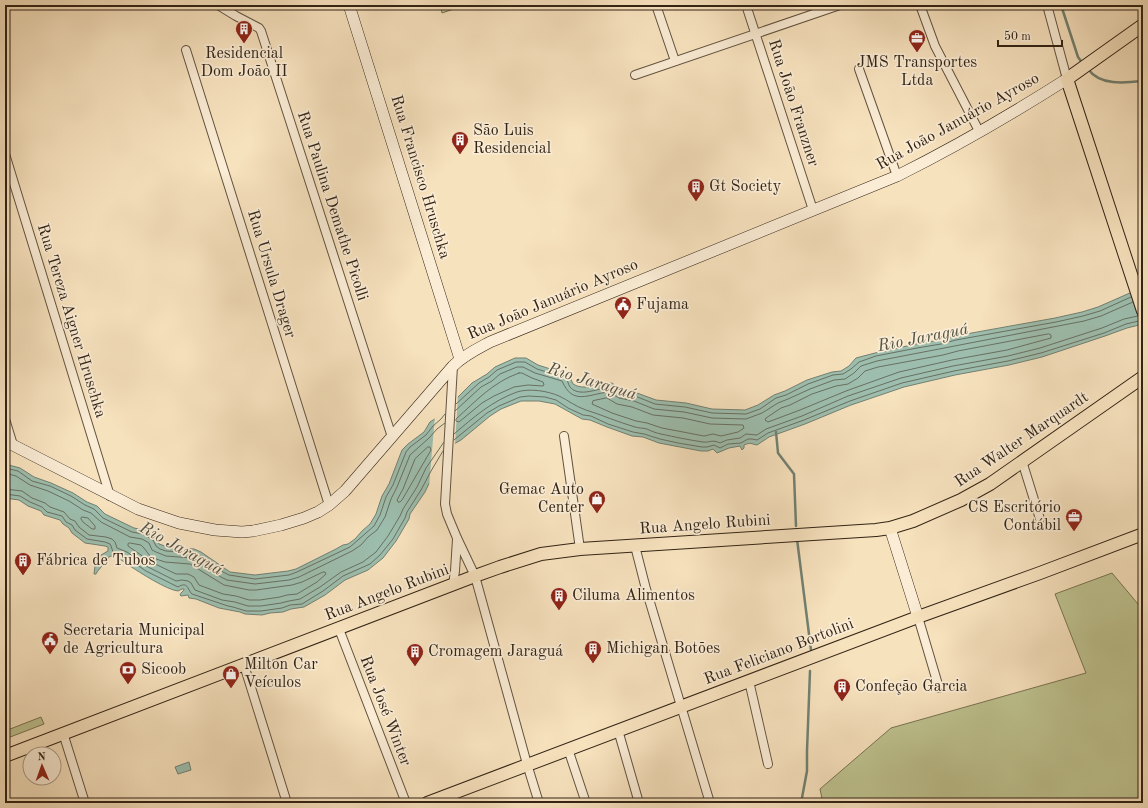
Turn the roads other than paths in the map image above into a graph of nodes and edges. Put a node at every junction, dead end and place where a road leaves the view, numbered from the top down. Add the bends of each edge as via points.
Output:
1 (218, 5) edge
2 (349, 5) edge
3 (656, 5) edge
4 (746, 5) edge
5 (840, 5) edge
6 (920, 5) edge
7 (1047, 5) edge
8 (1143, 25) edge
9 (755, 34) junction
10 (186, 50) dead end
11 (675, 61) junction
12 (859, 69) dead end
13 (635, 75) dead end
14 (1067, 79) junction
15 (979, 131) junction
16 (5, 154) edge
17 (897, 176) junction
18 (813, 210) junction
19 (1143, 311) edge
20 (457, 362) junction
21 (1143, 370) edge
22 (1141, 380) edge
23 (5, 419) edge
24 (564, 436) dead end
25 (392, 437) junction
26 (9, 443) edge
27 (1022, 462) junction
28 (110, 496) junction
29 (329, 506) junction
30 (1040, 519) dead end
31 (890, 528) junction
32 (1143, 534) edge
33 (796, 535) joint
34 (457, 538) junction
35 (634, 546) junction
36 (580, 549) junction
37 (475, 576) junction
38 (453, 585) junction
39 (918, 617) junction
40 (339, 629) junction
41 (244, 665) junction
42 (749, 681) junction
43 (939, 688) dead end
44 (682, 706) junction
45 (618, 730) junction
46 (63, 734) junction
47 (568, 749) junction
48 (5, 756) edge
49 (527, 764) junction
50 (768, 764) dead end
51 (85, 803) edge
52 (287, 803) edge
53 (406, 803) edge
54 (427, 803) edge
55 (539, 803) edge
56 (586, 803) edge
57 (639, 803) edge
58 (710, 803) edge

1 - 25 street, Rua Paulina Demathe Picolli via 261,31
2 - 20 main road, Rua Francisco Hruschka
3 - 11 street
4 - 9 street, Rua João Franzner
5 - 9 street
6 - 15 street via 935,46
7 - 14 street
8 - 14 main road, Rua João Januário Ayroso
9 - 11 street
9 - 18 street, Rua João Franzner
10 - 29 street, Rua Ursula Drager
11 - 13 street
12 - 17 street
14 - 15 main road, Rua João Januário Ayroso
14 - 19 main road
15 - 17 main road, Rua João Januário Ayroso
16 - 28 street, Rua Tereza Aigner Hruschka
17 - 18 main road, Rua João Januário Ayroso
18 - 20 main road, Rua João Januário Ayroso via 490,342
20 - 25 main road, Rua João Januário Ayroso
20 - 34 street via 452,386 445,504
21 - 22 main road
22 - 27 main road, Rua Walter Marquardt
23 - 26 street
24 - 36 street
25 - 29 main road, Rua João Januário Ayroso
26 - 28 main road, Rua João Januário Ayroso
27 - 30 street
27 - 31 main road, Rua Walter Marquardt via 961,500
28 - 29 main road, Rua João Januário Ayroso via 157,517 178,523 242,532 281,526
31 - 33 main road, Rua Walter Marquardt
31 - 39 main road
32 - 39 main road, Rua Feliciano Bortolini
33 - 35 main road, Rua Angelo Rubini
34 - 37 street
34 - 38 street
35 - 36 main road, Rua Angelo Rubini
35 - 44 street
36 - 37 main road, Rua Angelo Rubini via 541,554
37 - 38 main road, Rua Angelo Rubini
37 - 49 street
38 - 40 main road, Rua Angelo Rubini
39 - 42 main road, Rua Feliciano Bortolini
39 - 43 street
40 - 41 main road, Rua Angelo Rubini
40 - 53 street, Rua José Winter
41 - 46 main road, Rua Angelo Rubini
41 - 52 street
42 - 44 main road, Rua Feliciano Bortolini
42 - 50 street
44 - 45 main road, Rua Feliciano Bortolini
44 - 58 street
45 - 47 main road, Rua Feliciano Bortolini
45 - 57 street
46 - 48 main road, Rua Angelo Rubini
46 - 51 street
47 - 49 main road, Rua Feliciano Bortolini
47 - 56 street
49 - 54 main road, Rua Feliciano Bortolini
49 - 55 street

